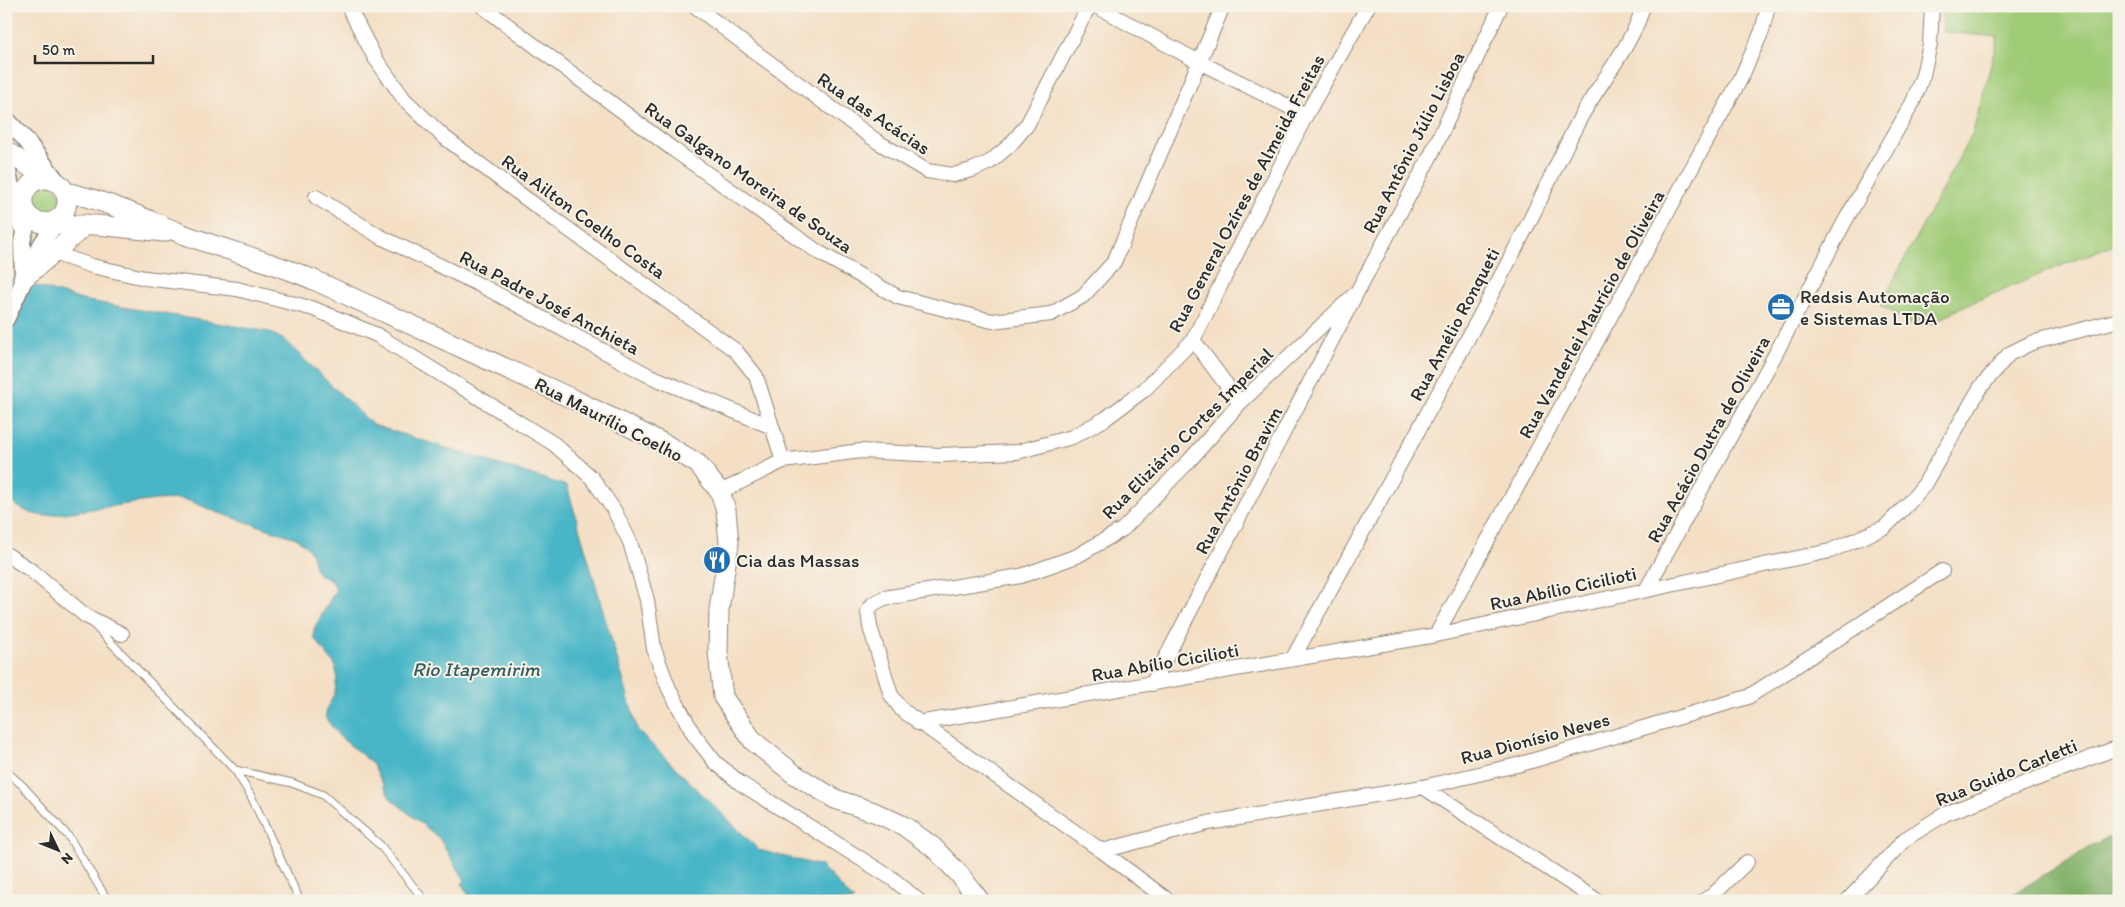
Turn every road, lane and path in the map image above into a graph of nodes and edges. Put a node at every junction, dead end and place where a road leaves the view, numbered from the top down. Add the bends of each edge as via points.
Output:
1 (348, 6) edge
2 (482, 6) edge
3 (695, 6) edge
4 (1089, 6) edge
5 (1096, 6) edge
6 (1224, 6) edge
7 (1368, 6) edge
8 (1643, 6) edge
9 (1768, 6) edge
10 (1932, 6) edge
11 (1500, 7) edge
12 (1199, 62) junction
13 (1306, 115) junction
14 (6, 119) edge
15 (6, 151) edge
16 (6, 162) edge
17 (54, 184) junction
18 (8, 193) edge
19 (316, 197) dead end
20 (39, 219) junction
21 (87, 224) junction
22 (180, 232) junction
23 (53, 253) junction
24 (22, 282) junction
25 (1357, 292) junction
26 (6, 319) edge
27 (2119, 320) edge
28 (1193, 340) junction
29 (1240, 403) junction
30 (772, 428) junction
31 (783, 461) junction
32 (720, 492) junction
33 (6, 554) edge
34 (1942, 571) dead end
35 (1646, 590) junction
36 (86, 616) junction
37 (122, 634) dead end
38 (1436, 634) junction
39 (1293, 658) junction
40 (1152, 684) junction
41 (918, 723) junction
42 (2119, 747) edge
43 (234, 770) junction
44 (6, 771) edge
45 (1423, 787) junction
46 (1102, 851) junction
47 (1746, 862) dead end
48 (108, 901) edge
49 (300, 901) edge
50 (425, 901) edge
51 (919, 901) edge
52 (980, 901) edge
53 (1169, 901) edge
54 (1598, 901) edge
55 (1704, 901) edge
56 (1847, 901) edge

1 - 30 street, Rua Ailton Coelho Costa via 375,58 404,99 444,137 736,351 756,376
2 - 12 street, Rua Galgano Moreira de Souza via 674,150 818,252 898,297 992,321 1051,314 1083,296 1114,262
3 - 4 street, Rua das Acácias via 878,142 927,171 953,175 990,162 1027,125
5 - 12 street
6 - 12 street, Rua Galgano Moreira de Souza
7 - 13 street, Rua General Ozíres de Almeida Freitas
8 - 39 street, Rua Amélio Ronqueti via 1641,17 1578,122 1526,229
9 - 38 street, Rua Vanderlei Maurício de Oliveira via 1762,31 1740,80
10 - 35 street, Rua Acácio Dutra de Oliveira via 1930,44 1913,102 1845,221
11 - 25 street, Rua Antônio Júlio Lisboa via 1430,157
12 - 13 street
13 - 28 street, Rua General Ozíres de Almeida Freitas
14 - 17 street via 25,138
15 - 17 main road
16 - 18 street
17 - 20 main road via 67,201 64,210
17 - 20 main road via 33,182 26,190 23,198
17 - 22 main road
18 - 20 main road
19 - 30 street, Rua Padre José Anchieta via 379,236 486,288 648,375
20 - 21 main road
20 - 24 street via 22,255
20 - 24 street via 39,248
21 - 22 main road
21 - 23 main road
22 - 32 main road, Rua Maurílio Coelho via 307,276 576,400 668,445 698,464
23 - 24 main road
23 - 51 street via 145,278 237,289 314,309 377,335 554,444 592,478 614,510 630,542 647,600 654,649 669,689 694,735 715,762 740,783 893,879
24 - 26 street
25 - 29 street, Rua Eliziário Cortes Imperial
25 - 40 street, Rua Antônio Bravim
27 - 35 street, Rua Abílio Cicilioti via 2031,343 2009,354 1980,388 1924,485 1885,527 1830,551
28 - 29 street
28 - 31 street, Rua General Ozíres de Almeida Freitas via 1144,390 1105,419 1072,437 1017,452 940,455 860,452
29 - 41 street, Rua Eliziário Cortes Imperial via 1123,529 1077,556 1021,576 884,598 873,604 868,610 868,620 891,695
30 - 31 street, Rua Ailton Coelho Costa
31 - 32 street, Rua General Ozíres de Almeida Freitas
32 - 52 main road, Rua Maurílio Coelho via 730,543 719,610 718,658 723,697 753,741 787,768 835,799 904,826 933,847
33 - 36 street
34 - 45 street, Rua Dionísio Neves via 1748,697 1529,762
35 - 38 street, Rua Abílio Cicilioti
36 - 37 street
36 - 43 lane
38 - 39 street, Rua Abílio Cicilioti
39 - 40 street, Rua Abílio Cicilioti
40 - 41 street, Rua Abílio Cicilioti
41 - 46 street, Rua Eliziário Cortes Imperial
42 - 56 street, Rua Guido Carletti via 1945,814 1905,839
43 - 49 lane via 251,796
43 - 50 lane via 292,783 323,796 380,845
44 - 48 lane via 69,837
45 - 46 street, Rua Dionísio Neves via 1208,823
45 - 54 street
46 - 53 street, Rua Eliziário Cortes Imperial
47 - 55 street

